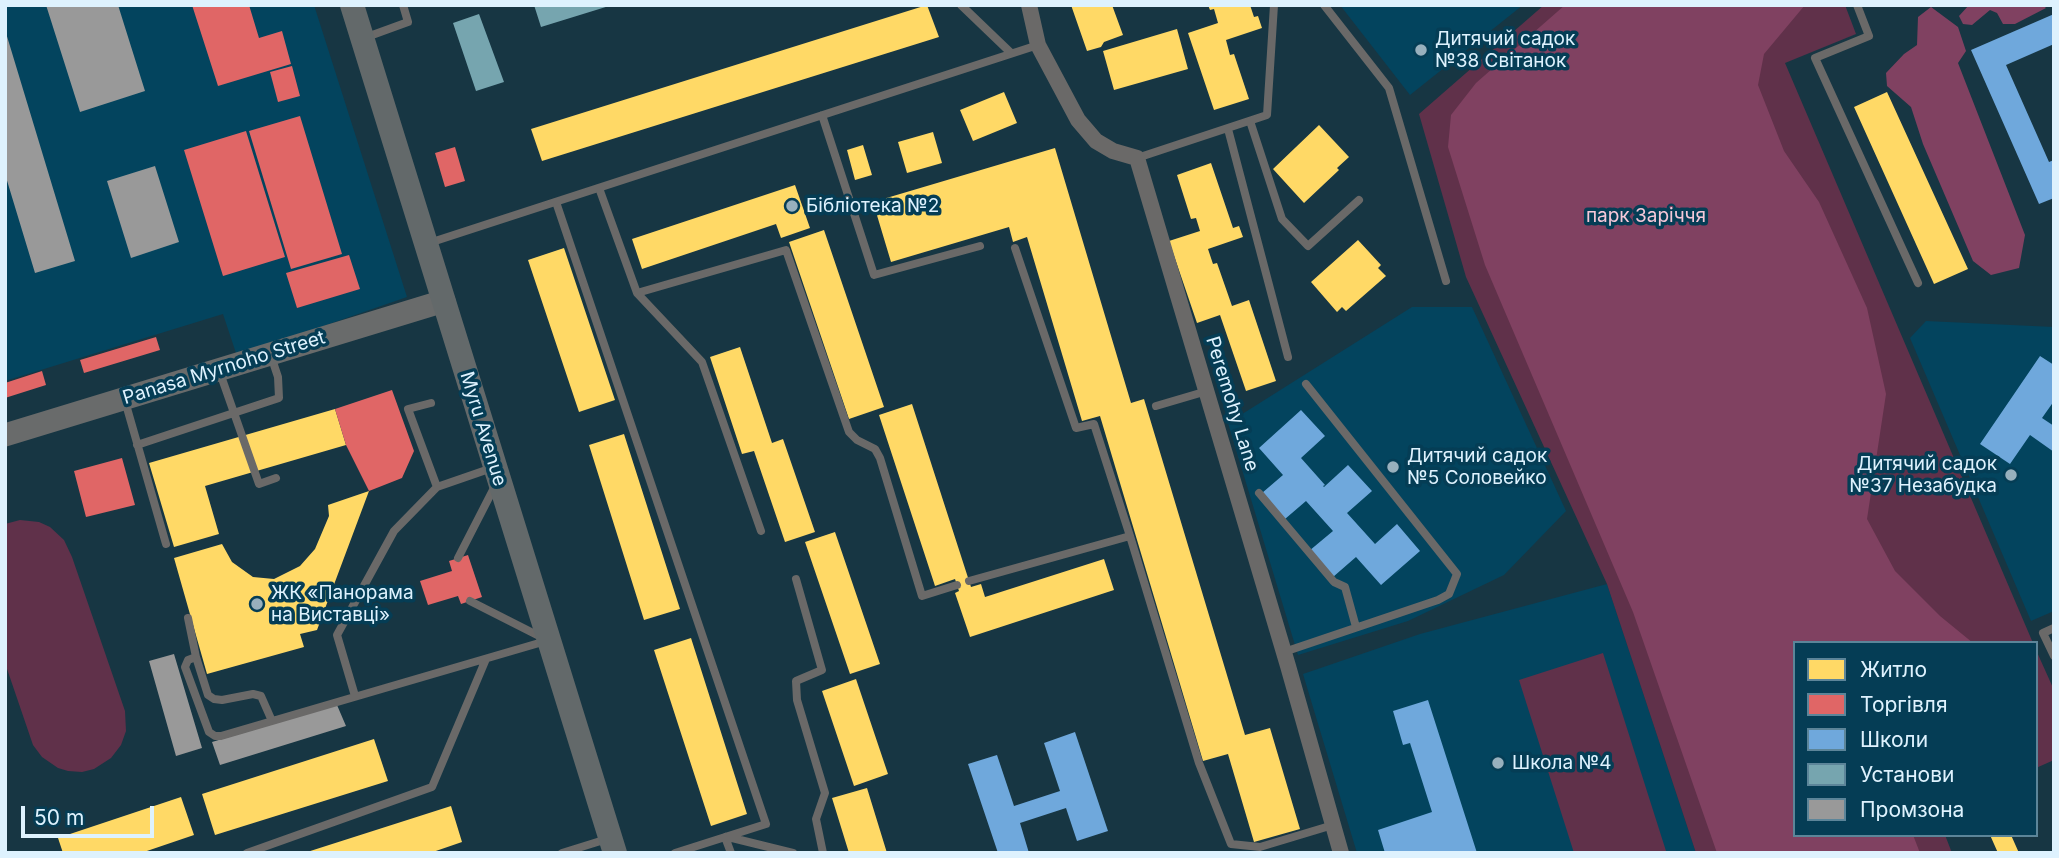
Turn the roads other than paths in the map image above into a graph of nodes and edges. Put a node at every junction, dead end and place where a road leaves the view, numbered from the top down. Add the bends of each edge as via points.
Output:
1 (352, 5) edge
2 (402, 5) edge
3 (961, 5) edge
4 (1029, 5) edge
5 (1274, 5) edge
6 (1324, 5) edge
7 (1857, 5) edge
8 (362, 38) junction
9 (1038, 45) junction
10 (1011, 53) junction
11 (822, 115) junction
12 (1250, 121) junction
13 (1228, 129) junction
14 (1137, 158) junction
15 (598, 188) junction
16 (1359, 200) dead end
17 (556, 202) junction
18 (426, 244) junction
19 (980, 246) dead end
20 (1015, 248) dead end
21 (1446, 281) dead end
22 (1918, 283) dead end
23 (637, 292) junction
24 (444, 301) junction
25 (271, 354) junction
26 (1288, 357) dead end
27 (219, 370) junction
28 (1306, 384) dead end
29 (1206, 391) junction
30 (124, 399) junction
31 (431, 402) dead end
32 (1156, 406) dead end
33 (233, 413) junction
34 (5, 435) edge
35 (137, 445) junction
36 (497, 473) junction
37 (276, 478) dead end
38 (437, 487) junction
39 (1259, 493) dead end
40 (761, 531) dead end
41 (1130, 536) junction
42 (166, 544) dead end
43 (458, 558) dead end
44 (796, 579) dead end
45 (969, 581) dead end
46 (957, 585) dead end
47 (470, 601) dead end
48 (188, 618) dead end
49 (1356, 626) junction
50 (2054, 628) edge
51 (549, 641) junction
52 (1284, 652) junction
53 (2054, 656) edge
54 (196, 657) junction
55 (485, 659) junction
56 (355, 696) junction
57 (272, 721) junction
58 (1334, 825) junction
59 (725, 837) junction
60 (612, 845) edge
61 (247, 853) edge
62 (562, 853) edge
63 (675, 853) edge
64 (731, 853) edge
65 (793, 853) edge
66 (823, 853) edge
67 (1341, 853) edge

1 - 8 main road, Myru Avenue
2 - 8 lane via 408,22
3 - 10 lane
4 - 9 street
5 - 12 lane via 1267,115
6 - 21 lane via 1389,88
7 - 22 lane via 1869,36 1815,58
8 - 18 main road, Myru Avenue
9 - 10 lane
9 - 14 street via 1078,120 1096,141
10 - 11 lane
11 - 15 lane
11 - 19 lane via 874,275
12 - 13 lane
12 - 16 lane via 1282,219 1308,246
13 - 14 lane
13 - 26 lane
14 - 29 street, Peremohy Lane
15 - 17 lane
15 - 23 lane
17 - 18 lane
17 - 59 lane via 766,824
18 - 24 main road, Myru Avenue
20 - 41 lane via 1076,428 1094,424
23 - 40 lane via 702,362
23 - 46 lane via 786,250 849,432 875,449 880,458 922,596
24 - 25 main road, Panasa Myrnoho Street
24 - 36 main road, Myru Avenue
25 - 27 main road, Panasa Myrnoho Street
25 - 33 lane via 279,398
27 - 30 main road, Panasa Myrnoho Street
27 - 33 lane
28 - 49 lane via 1457,574 1449,594 1438,600
29 - 32 lane
29 - 52 street, Peremohy Lane
30 - 34 main road, Panasa Myrnoho Street
30 - 35 lane
31 - 38 lane via 408,409
33 - 35 lane
33 - 37 lane via 259,484
35 - 42 lane
36 - 38 lane
36 - 43 lane
36 - 51 main road, Myru Avenue
38 - 56 lane via 394,531 337,635
39 - 49 lane via 1334,582 1345,587
41 - 45 lane
41 - 58 lane via 1199,763 1231,844 1260,847
44 - 66 lane via 822,670 796,681 797,700 825,793 816,819
47 - 51 lane
48 - 54 lane
49 - 52 lane
50 - 53 lane via 2043,633
51 - 55 lane
51 - 60 main road, Myru Avenue
52 - 58 street, Peremohy Lane
54 - 57 lane via 208,695 222,700 261,696
54 - 57 lane via 185,667 209,732 221,736
55 - 56 lane
55 - 61 lane via 432,787
56 - 57 lane
58 - 67 street, Peremohy Lane
59 - 63 lane
59 - 64 lane
59 - 65 lane
60 - 62 lane

